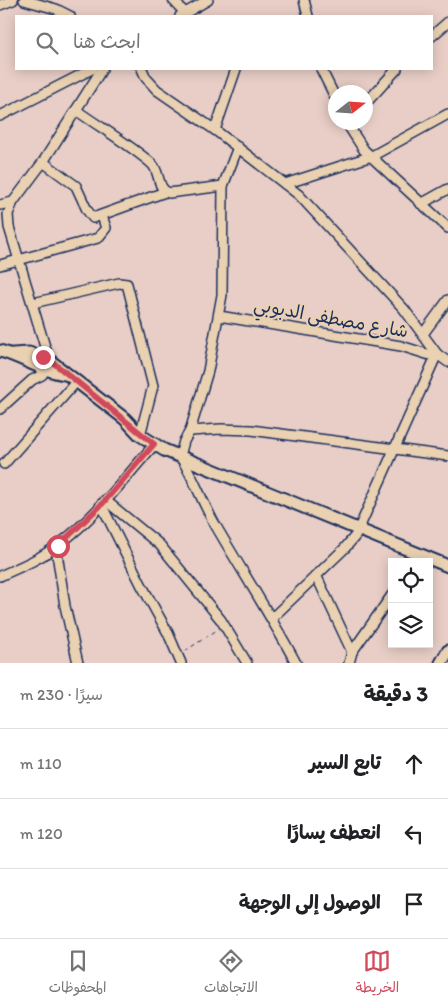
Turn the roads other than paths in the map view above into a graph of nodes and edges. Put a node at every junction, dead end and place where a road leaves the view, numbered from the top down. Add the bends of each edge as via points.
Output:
1 (13, 0) edge
2 (24, 0) edge
3 (173, 0) edge
4 (208, 0) edge
5 (304, 0) edge
6 (0, 5) edge
7 (68, 15) edge
8 (182, 15) edge
9 (308, 15) edge
10 (448, 22) edge
11 (433, 35) edge
12 (90, 70) edge
13 (101, 70) edge
14 (142, 70) edge
15 (236, 70) edge
16 (322, 70) edge
17 (396, 70) edge
18 (329, 85) edge
19 (373, 95) edge
20 (76, 110) junction
21 (448, 114) edge
22 (0, 116) edge
23 (215, 130) junction
24 (351, 130) edge
25 (238, 147) junction
26 (372, 156) junction
27 (43, 162) junction
28 (285, 184) junction
29 (223, 186) junction
30 (448, 189) edge
31 (165, 192) junction
32 (13, 202) junction
33 (421, 204) junction
34 (0, 205) edge
35 (102, 216) junction
36 (448, 228) edge
37 (19, 260) junction
38 (0, 265) edge
39 (448, 300) edge
40 (33, 303) junction
41 (219, 316) junction
42 (423, 334) junction
43 (0, 350) edge
44 (437, 355) junction
45 (38, 356) junction
46 (448, 362) edge
47 (47, 365) junction
48 (32, 380) junction
49 (76, 382) junction
50 (0, 409) edge
51 (190, 431) junction
52 (140, 435) junction
53 (154, 444) junction
54 (394, 449) junction
55 (180, 456) junction
56 (448, 456) edge
57 (4, 464) dead end
58 (103, 502) junction
59 (358, 530) junction
60 (56, 547) junction
61 (415, 558) edge
62 (433, 563) edge
63 (448, 566) edge
64 (316, 575) junction
65 (0, 576) edge
66 (388, 601) edge
67 (272, 618) junction
68 (448, 651) edge
69 (352, 652) junction
70 (179, 659) edge
71 (78, 663) edge
72 (247, 663) edge
73 (296, 663) edge
74 (349, 663) edge
75 (442, 663) edge

1 - 6 street
2 - 7 street
3 - 8 street
4 - 8 street
5 - 9 street
10 - 11 street
12 - 22 street
13 - 20 street
14 - 23 street via 157,90
15 - 23 street
16 - 18 street
17 - 19 street
20 - 27 street
20 - 31 street via 152,165
21 - 26 street
23 - 25 street
24 - 26 street
25 - 28 street
25 - 29 street
26 - 28 street
26 - 33 street
27 - 32 street
27 - 35 street via 80,191 90,216
28 - 42 street via 328,225
29 - 31 street
29 - 41 street via 224,249
30 - 33 street
31 - 35 street
32 - 34 street
32 - 37 street via 8,220
33 - 36 street
35 - 37 street via 106,228 98,238
37 - 38 street
37 - 40 street
39 - 42 street
40 - 45 street
40 - 52 street via 120,282 127,284 153,386
41 - 44 street, شارع مصطفى الدبوبي via 401,346
41 - 51 street via 208,371
42 - 44 street
43 - 45 street
44 - 46 street
44 - 54 street
45 - 47 street
45 - 47 street
45 - 48 street
47 - 48 street
47 - 49 street
48 - 50 street
49 - 52 street
49 - 57 street
51 - 54 street via 251,430
51 - 55 street
52 - 53 street
53 - 55 street
53 - 58 street
54 - 56 street
54 - 59 street
55 - 59 street
55 - 67 street via 212,519
58 - 60 street
58 - 70 street
58 - 72 street via 160,545 225,625
59 - 61 street
59 - 64 street via 346,548
60 - 65 street
60 - 71 street
62 - 63 street
64 - 67 street
64 - 69 street
66 - 69 street
67 - 73 street
68 - 75 street
69 - 74 street

